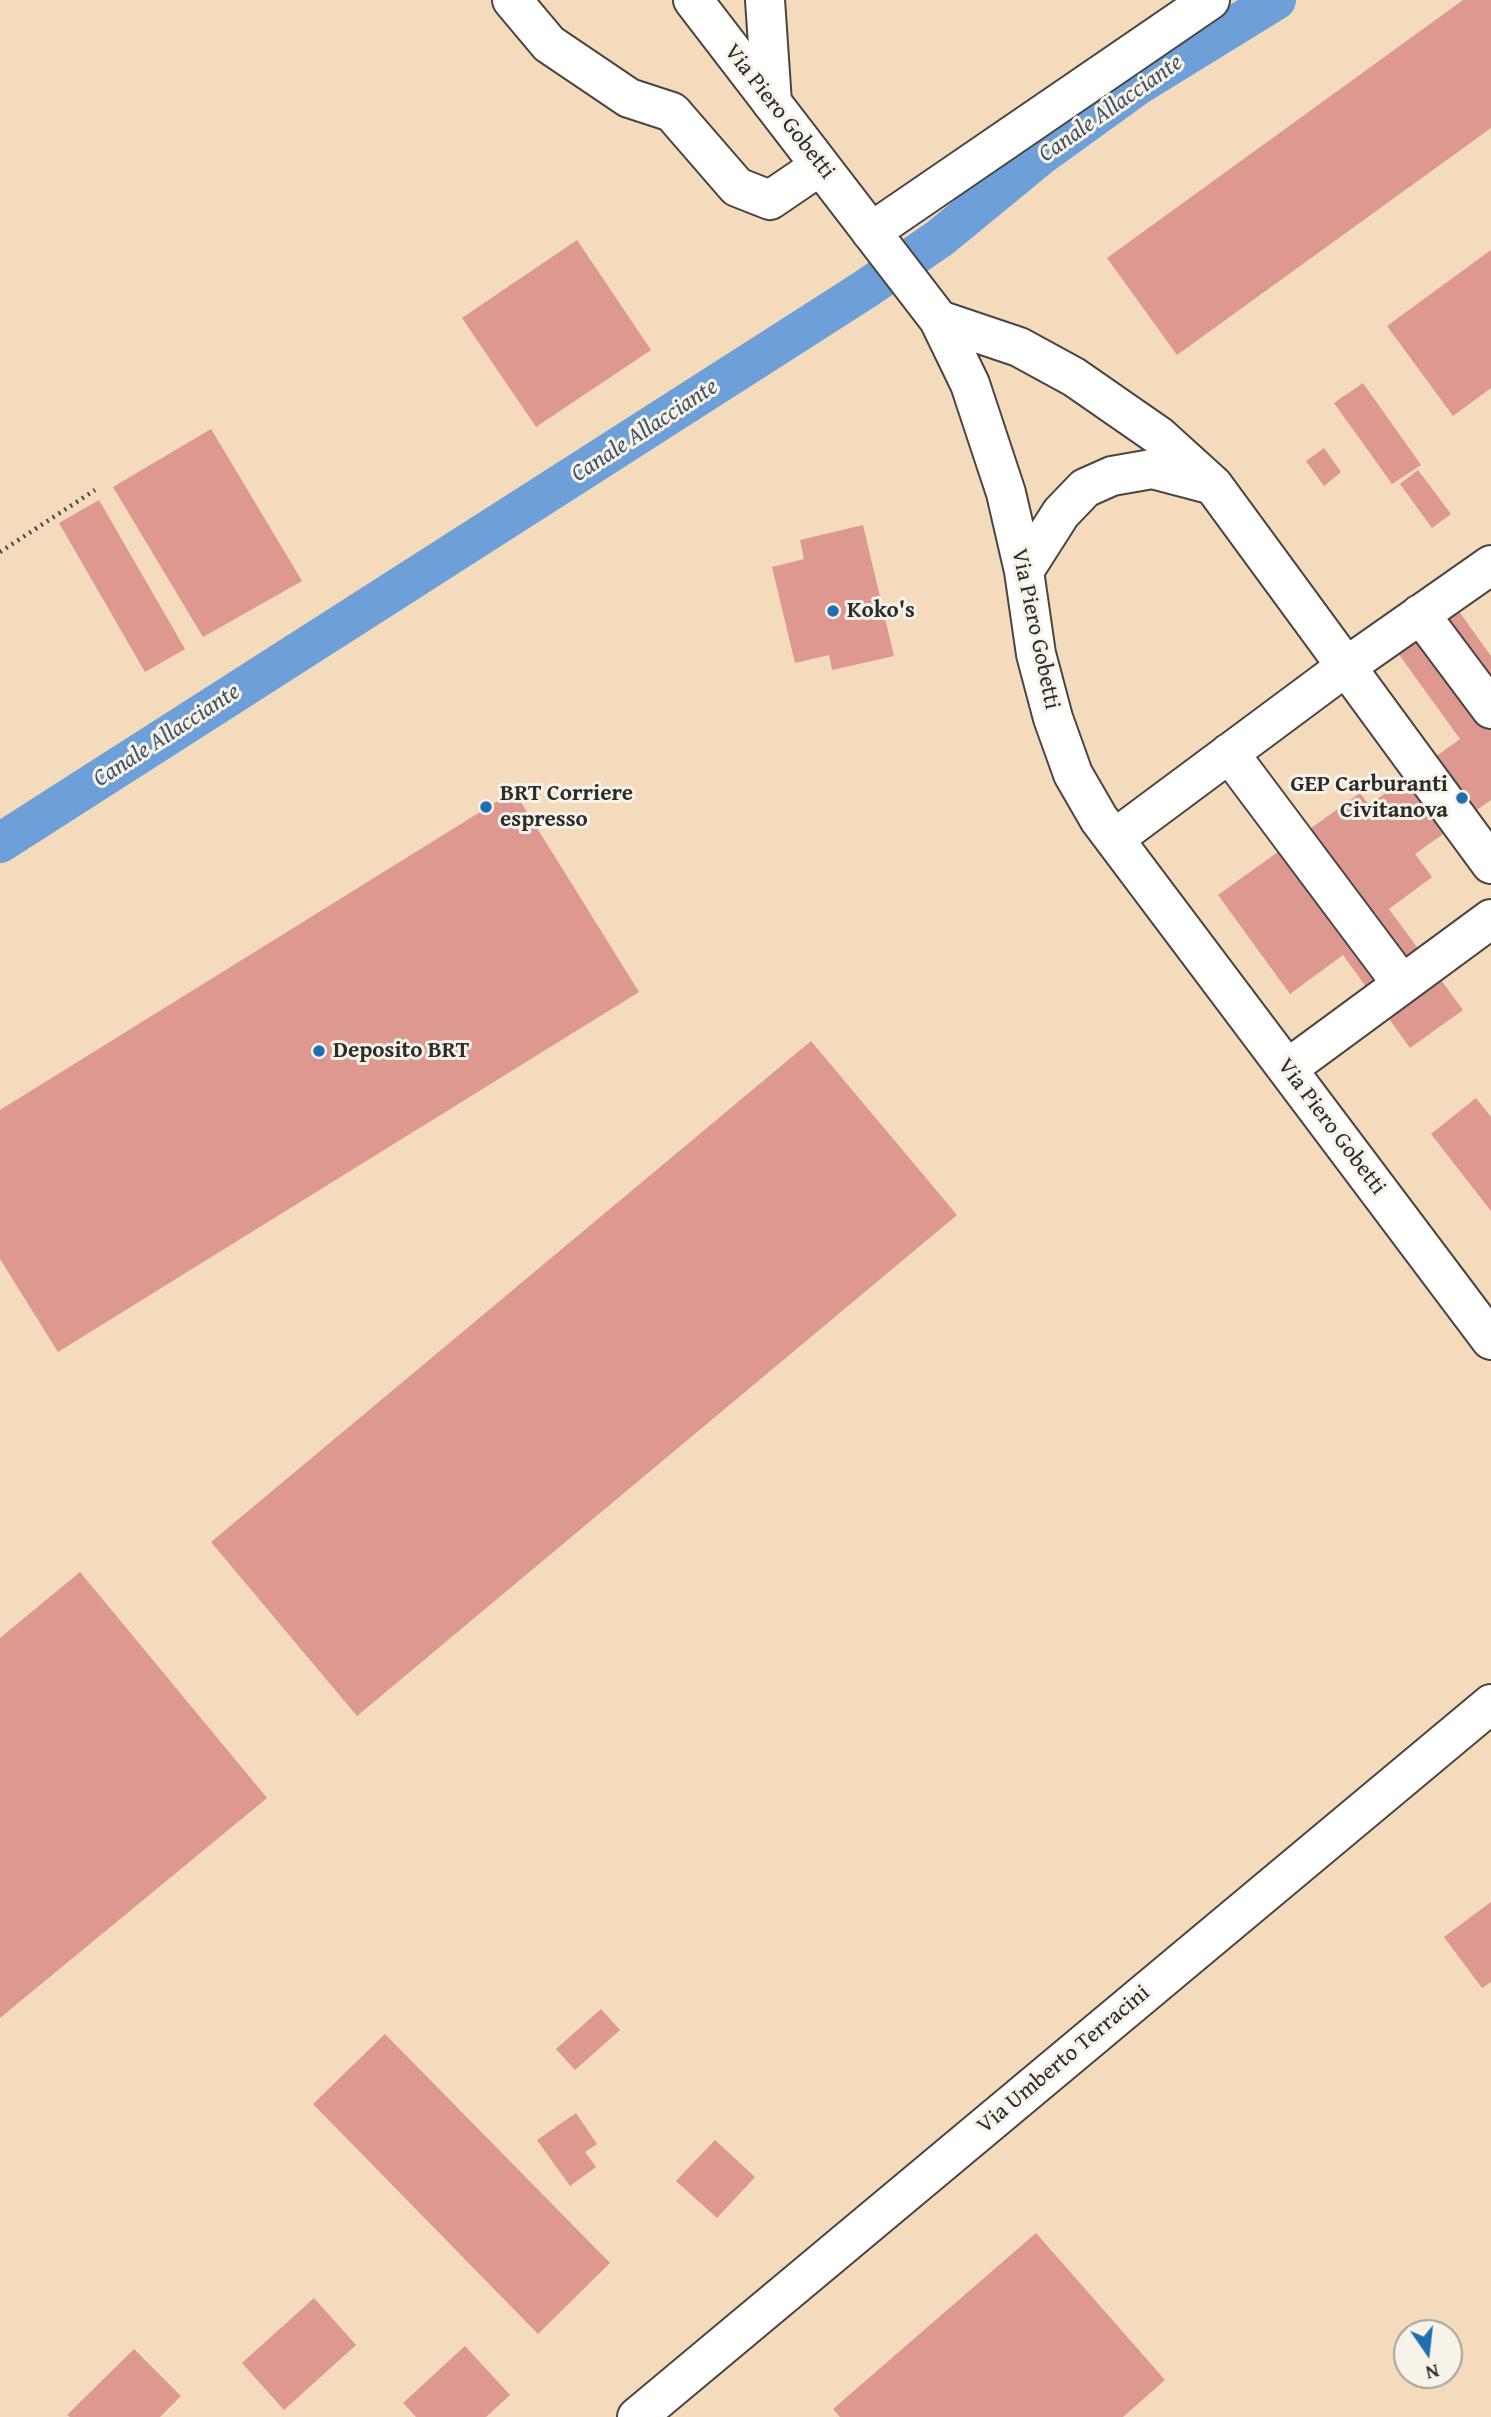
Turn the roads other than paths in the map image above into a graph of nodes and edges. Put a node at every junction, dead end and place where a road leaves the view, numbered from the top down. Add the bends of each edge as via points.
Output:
1 (512, 0) edge
2 (693, 0) edge
3 (765, 0) edge
4 (1210, 0) edge
5 (772, 103) junction
6 (820, 166) junction
7 (876, 238) junction
8 (929, 307) junction
9 (1213, 485) junction
10 (1491, 565) edge
11 (1024, 572) junction
12 (1420, 614) junction
13 (1345, 667) junction
14 (1491, 709) edge
15 (1229, 753) junction
16 (1114, 839) junction
17 (1491, 864) edge
18 (1491, 919) edge
19 (1402, 984) junction
20 (1287, 1069) junction
21 (1488, 1331) edge
22 (1491, 1704) edge
23 (636, 2417) edge

1 - 6 main road via 549,44 628,98 672,112 737,187 770,200
2 - 5 main road, Via Piero Gobetti
3 - 5 main road
4 - 7 main road
5 - 6 main road, Via Piero Gobetti
6 - 7 main road, Via Piero Gobetti
7 - 8 main road, Via Piero Gobetti
8 - 9 main road via 1074,377 1159,436
8 - 11 main road, Via Piero Gobetti via 970,384 988,433
9 - 11 main road via 1152,469 1112,476 1085,488 1061,513
9 - 13 main road
10 - 12 main road
11 - 16 main road, Via Piero Gobetti via 1036,654 1053,718 1073,774
12 - 13 main road
12 - 14 main road
13 - 15 main road
13 - 17 main road
15 - 16 main road
15 - 19 main road
16 - 20 main road, Via Piero Gobetti
18 - 19 main road
19 - 20 main road
20 - 21 main road, Via Piero Gobetti
22 - 23 main road, Via Umberto Terracini

